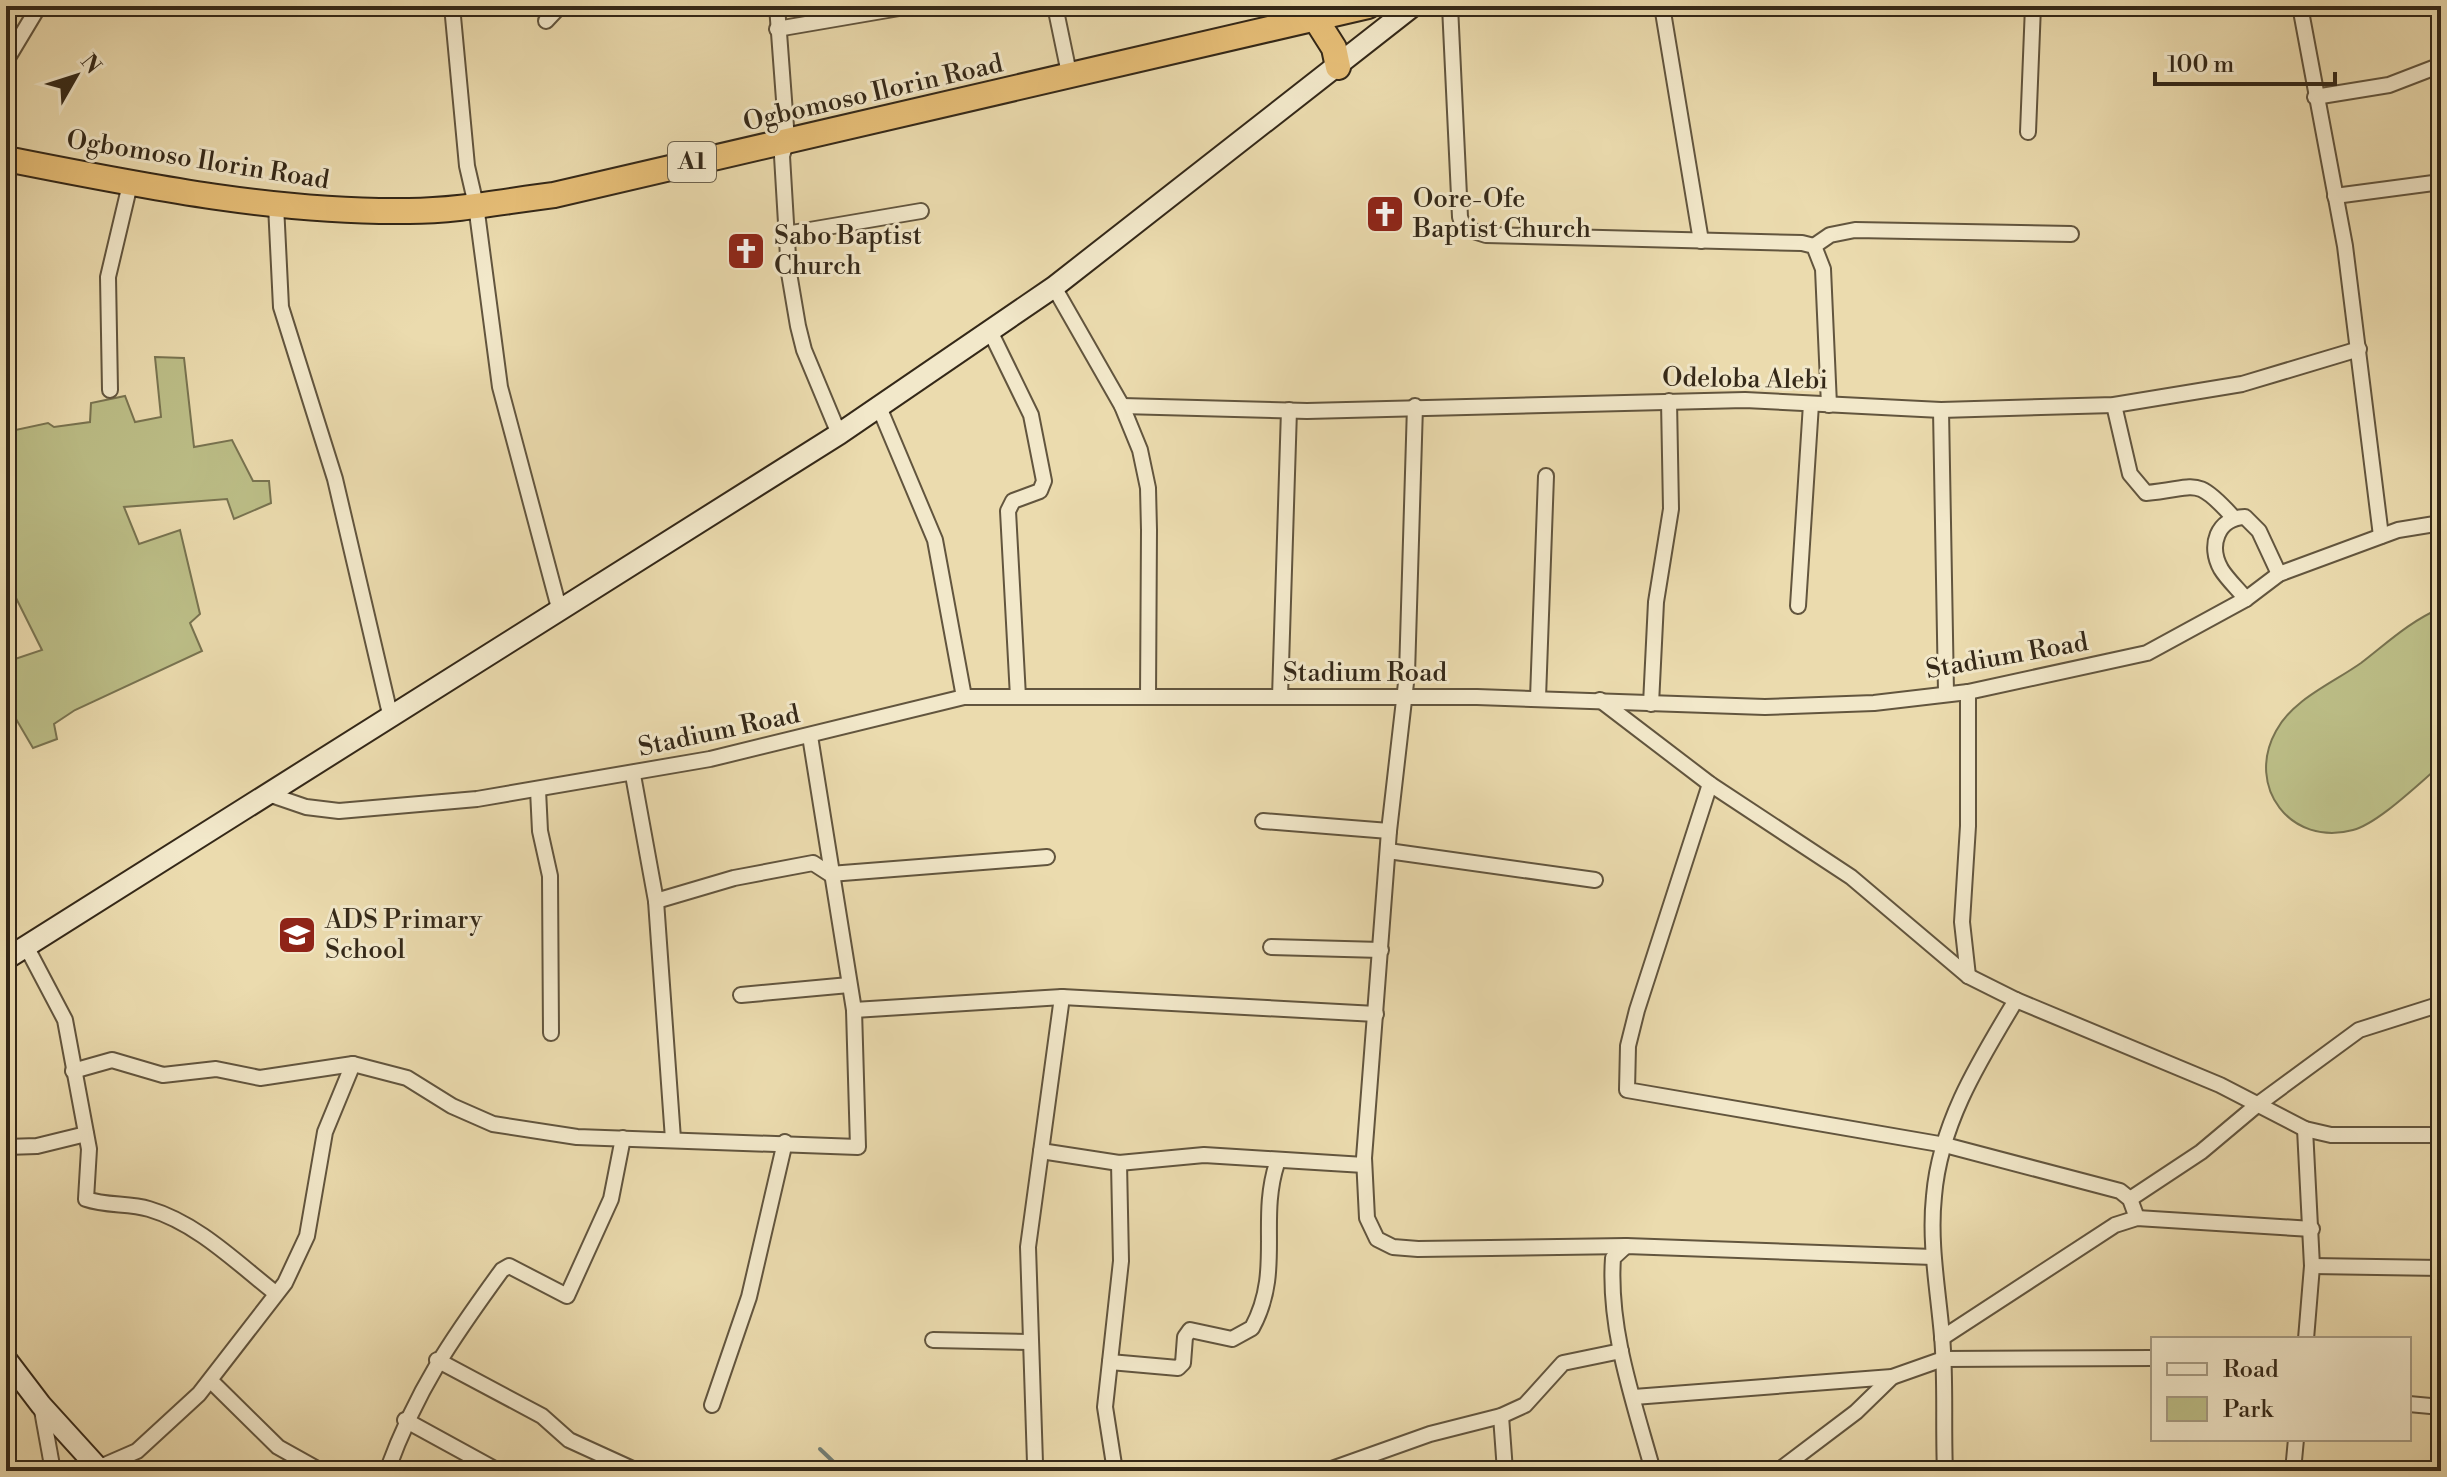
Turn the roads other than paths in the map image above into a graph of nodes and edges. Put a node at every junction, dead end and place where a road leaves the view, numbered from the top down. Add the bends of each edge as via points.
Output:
1 (39, 6) edge
2 (452, 6) edge
3 (560, 6) edge
4 (777, 6) edge
5 (911, 6) edge
6 (1055, 6) edge
7 (1368, 6) edge
8 (1413, 6) edge
9 (1450, 6) edge
10 (1662, 6) edge
11 (2033, 6) edge
12 (2300, 6) edge
13 (1315, 18) junction
14 (546, 21) dead end
15 (777, 29) junction
16 (6, 61) edge
17 (2441, 65) edge
18 (1338, 67) junction
19 (1070, 78) junction
20 (2315, 97) junction
21 (2028, 132) dead end
22 (787, 140) junction
23 (6, 159) edge
24 (131, 180) junction
25 (2441, 182) edge
26 (2335, 196) junction
27 (276, 205) junction
28 (476, 205) junction
29 (921, 211) dead end
30 (786, 234) junction
31 (2071, 234) dead end
32 (1701, 241) junction
33 (1814, 246) junction
34 (1054, 287) junction
35 (990, 331) junction
36 (2359, 349) junction
37 (110, 390) dead end
38 (1669, 401) junction
39 (1811, 404) junction
40 (1829, 405) junction
41 (2114, 405) junction
42 (1122, 406) junction
43 (1415, 406) junction
44 (879, 407) junction
45 (1289, 410) junction
46 (1941, 410) junction
47 (839, 434) junction
48 (1546, 476) dead end
49 (2233, 517) junction
50 (2441, 523) edge
51 (2381, 536) junction
52 (2279, 574) junction
53 (2246, 599) junction
54 (1798, 606) dead end
55 (559, 608) junction
56 (1946, 692) junction
57 (1968, 692) junction
58 (964, 697) junction
59 (1018, 697) junction
60 (1148, 697) junction
61 (1280, 697) junction
62 (1402, 697) junction
63 (1538, 698) junction
64 (1600, 699) junction
65 (1651, 704) junction
66 (390, 714) junction
67 (810, 736) junction
68 (633, 775) junction
69 (1710, 784) junction
70 (538, 790) junction
71 (268, 794) junction
72 (1263, 821) dead end
73 (1389, 831) junction
74 (1388, 851) junction
75 (1047, 857) dead end
76 (830, 874) junction
77 (1595, 880) dead end
78 (656, 901) junction
79 (26, 946) junction
80 (1271, 947) dead end
81 (1381, 950) junction
82 (6, 959) edge
83 (1968, 976) junction
84 (849, 985) junction
85 (741, 995) dead end
86 (1062, 997) junction
87 (2016, 1000) junction
88 (2441, 1004) edge
89 (854, 1010) junction
90 (1376, 1014) junction
91 (551, 1033) dead end
92 (353, 1064) junction
93 (73, 1071) junction
94 (2257, 1105) junction
95 (2305, 1129) junction
96 (86, 1134) junction
97 (2441, 1135) edge
98 (623, 1138) junction
99 (673, 1139) junction
100 (785, 1142) junction
101 (1945, 1145) junction
102 (6, 1147) edge
103 (1041, 1151) junction
104 (1119, 1163) junction
105 (1277, 1163) junction
106 (1364, 1165) junction
107 (2130, 1199) junction
108 (2137, 1218) junction
109 (2312, 1229) junction
110 (1626, 1246) junction
111 (1933, 1257) junction
112 (2312, 1266) junction
113 (2441, 1268) edge
114 (274, 1292) junction
115 (2306, 1337) edge
116 (1942, 1338) junction
117 (933, 1340) dead end
118 (1029, 1342) junction
119 (1621, 1351) junction
120 (2151, 1358) edge
121 (6, 1359) edge
122 (1943, 1359) junction
123 (437, 1360) junction
124 (1110, 1362) junction
125 (1892, 1377) junction
126 (211, 1381) junction
127 (1634, 1397) junction
128 (2411, 1404) edge
129 (41, 1405) junction
130 (712, 1405) dead end
131 (2441, 1407) edge
132 (1501, 1416) junction
133 (405, 1420) junction
134 (2296, 1441) edge
135 (1035, 1463) dead end
136 (99, 1469) edge
137 (53, 1471) edge
138 (321, 1471) edge
139 (387, 1471) edge
140 (498, 1471) edge
141 (637, 1471) edge
142 (1115, 1471) edge
143 (1326, 1471) edge
144 (1505, 1471) edge
145 (1653, 1471) edge
146 (1778, 1471) edge
147 (1945, 1471) edge
148 (2293, 1471) edge

1 - 16 street
2 - 28 street via 467,166
3 - 14 street
4 - 15 street
5 - 15 street
6 - 19 street
7 - 13 highway, Ogbomoso Ilorin Road / A1
8 - 18 main road
9 - 32 street via 1464,228 1486,235
10 - 32 street
11 - 21 street
12 - 20 street
13 - 18 highway via 1334,48
13 - 19 highway, Ogbomoso Ilorin Road / A1
15 - 22 street
17 - 20 street via 2389,85
18 - 34 main road
19 - 22 highway, Ogbomoso Ilorin Road / A1
20 - 26 street
22 - 28 highway, Ogbomoso Ilorin Road / A1 via 554,195
22 - 30 street via 782,156
23 - 24 highway, Ogbomoso Ilorin Road / A1
24 - 27 highway, Ogbomoso Ilorin Road / A1
24 - 37 street via 108,277
25 - 26 street
26 - 36 street
27 - 28 highway, Ogbomoso Ilorin Road / A1 via 412,211
27 - 66 street via 281,307 335,479
28 - 55 street via 500,387
29 - 30 street
30 - 47 street via 804,350
31 - 33 street via 1855,230 1830,235
32 - 33 street
33 - 40 street via 1823,269
34 - 35 main road
34 - 42 street
35 - 44 main road
35 - 59 street via 1031,415 1044,481 1040,491 1013,501 1008,511
36 - 41 street, Odeloba Alebi via 2242,384
36 - 51 street
38 - 39 street, Odeloba Alebi
38 - 43 street, Odeloba Alebi
38 - 65 street via 1671,509 1656,602
39 - 40 street, Odeloba Alebi
39 - 54 street
40 - 46 street, Odeloba Alebi
41 - 46 street, Odeloba Alebi
41 - 49 street via 2135,484 2146,493 2188,485 2206,488
42 - 45 street, Odeloba Alebi
42 - 60 street via 1148,488
43 - 45 street, Odeloba Alebi
43 - 62 street
44 - 47 main road
44 - 58 street via 935,540
45 - 61 street
46 - 56 street
47 - 55 main road
48 - 63 street
49 - 52 street via 2245,517 2259,531
49 - 53 street via 2219,528 2214,544 2220,568
50 - 51 street, Stadium Road
51 - 52 street, Stadium Road
52 - 53 street, Stadium Road
53 - 57 street, Stadium Road via 2147,653
55 - 66 main road
56 - 57 street, Stadium Road
56 - 65 street, Stadium Road via 1822,706
57 - 83 street via 1962,922
58 - 59 street, Stadium Road
58 - 67 street, Stadium Road
59 - 60 street, Stadium Road
60 - 61 street, Stadium Road
61 - 62 street, Stadium Road
62 - 63 street, Stadium Road
62 - 73 street
63 - 64 street, Stadium Road
64 - 65 street, Stadium Road
64 - 69 street
66 - 71 main road
67 - 68 street, Stadium Road
67 - 76 street
68 - 70 street, Stadium Road
68 - 78 street
69 - 83 street via 1851,877
69 - 101 street via 1637,1010 1628,1046 1627,1090
70 - 71 street, Stadium Road via 339,811
70 - 91 street via 550,876
71 - 79 main road
72 - 73 street
73 - 74 street
74 - 77 street
74 - 81 street
75 - 76 street
76 - 78 street via 813,863 734,878
76 - 84 street
78 - 99 street
79 - 82 main road
79 - 93 street via 65,1020
80 - 81 street
81 - 90 street
83 - 87 street
84 - 85 street
84 - 89 street
86 - 89 street
86 - 90 street
86 - 103 street
87 - 94 street
87 - 101 street via 1966,1083
88 - 94 street via 2359,1030
89 - 100 street via 860,1143 854,1148
90 - 106 street
92 - 93 street via 260,1078 216,1069 163,1075 112,1060
92 - 98 street via 407,1078 493,1124
92 - 114 street via 325,1132 307,1236 297,1262
93 - 96 street
94 - 95 street
94 - 107 street via 2201,1152
95 - 97 street via 2331,1135
95 - 109 street
96 - 102 street
96 - 114 street via 86,1199 168,1217 206,1238
98 - 99 street
98 - 123 street via 611,1199 567,1296 509,1266
99 - 100 street
100 - 130 street via 749,1297
101 - 107 street via 2120,1191
101 - 111 street via 1934,1194
103 - 104 street
103 - 118 street via 1028,1247
104 - 105 street via 1204,1155
104 - 124 street via 1121,1261
105 - 106 street
105 - 124 street via 1267,1196 1269,1284 1252,1328 1232,1339 1190,1330 1178,1368
106 - 110 street via 1367,1218 1377,1239 1393,1247
107 - 108 street
108 - 109 street
108 - 116 street via 2115,1225
109 - 112 street
110 - 111 street
110 - 119 street via 1613,1258 1612,1272
111 - 116 street
112 - 113 street
112 - 115 street
114 - 126 street
116 - 122 street
117 - 118 street
118 - 135 street
119 - 127 street
119 - 132 street via 1563,1363 1525,1405
120 - 122 street
121 - 129 main road
122 - 125 street
122 - 147 street
123 - 133 street
123 - 141 street via 542,1416 569,1440
124 - 142 street via 1105,1407
125 - 127 street
125 - 146 street via 1856,1412
126 - 136 street via 137,1451
126 - 138 street via 278,1447
127 - 145 street
128 - 131 street
129 - 136 main road
129 - 137 street
132 - 143 street via 1430,1434
132 - 144 street
133 - 139 street
133 - 140 street
134 - 148 street

